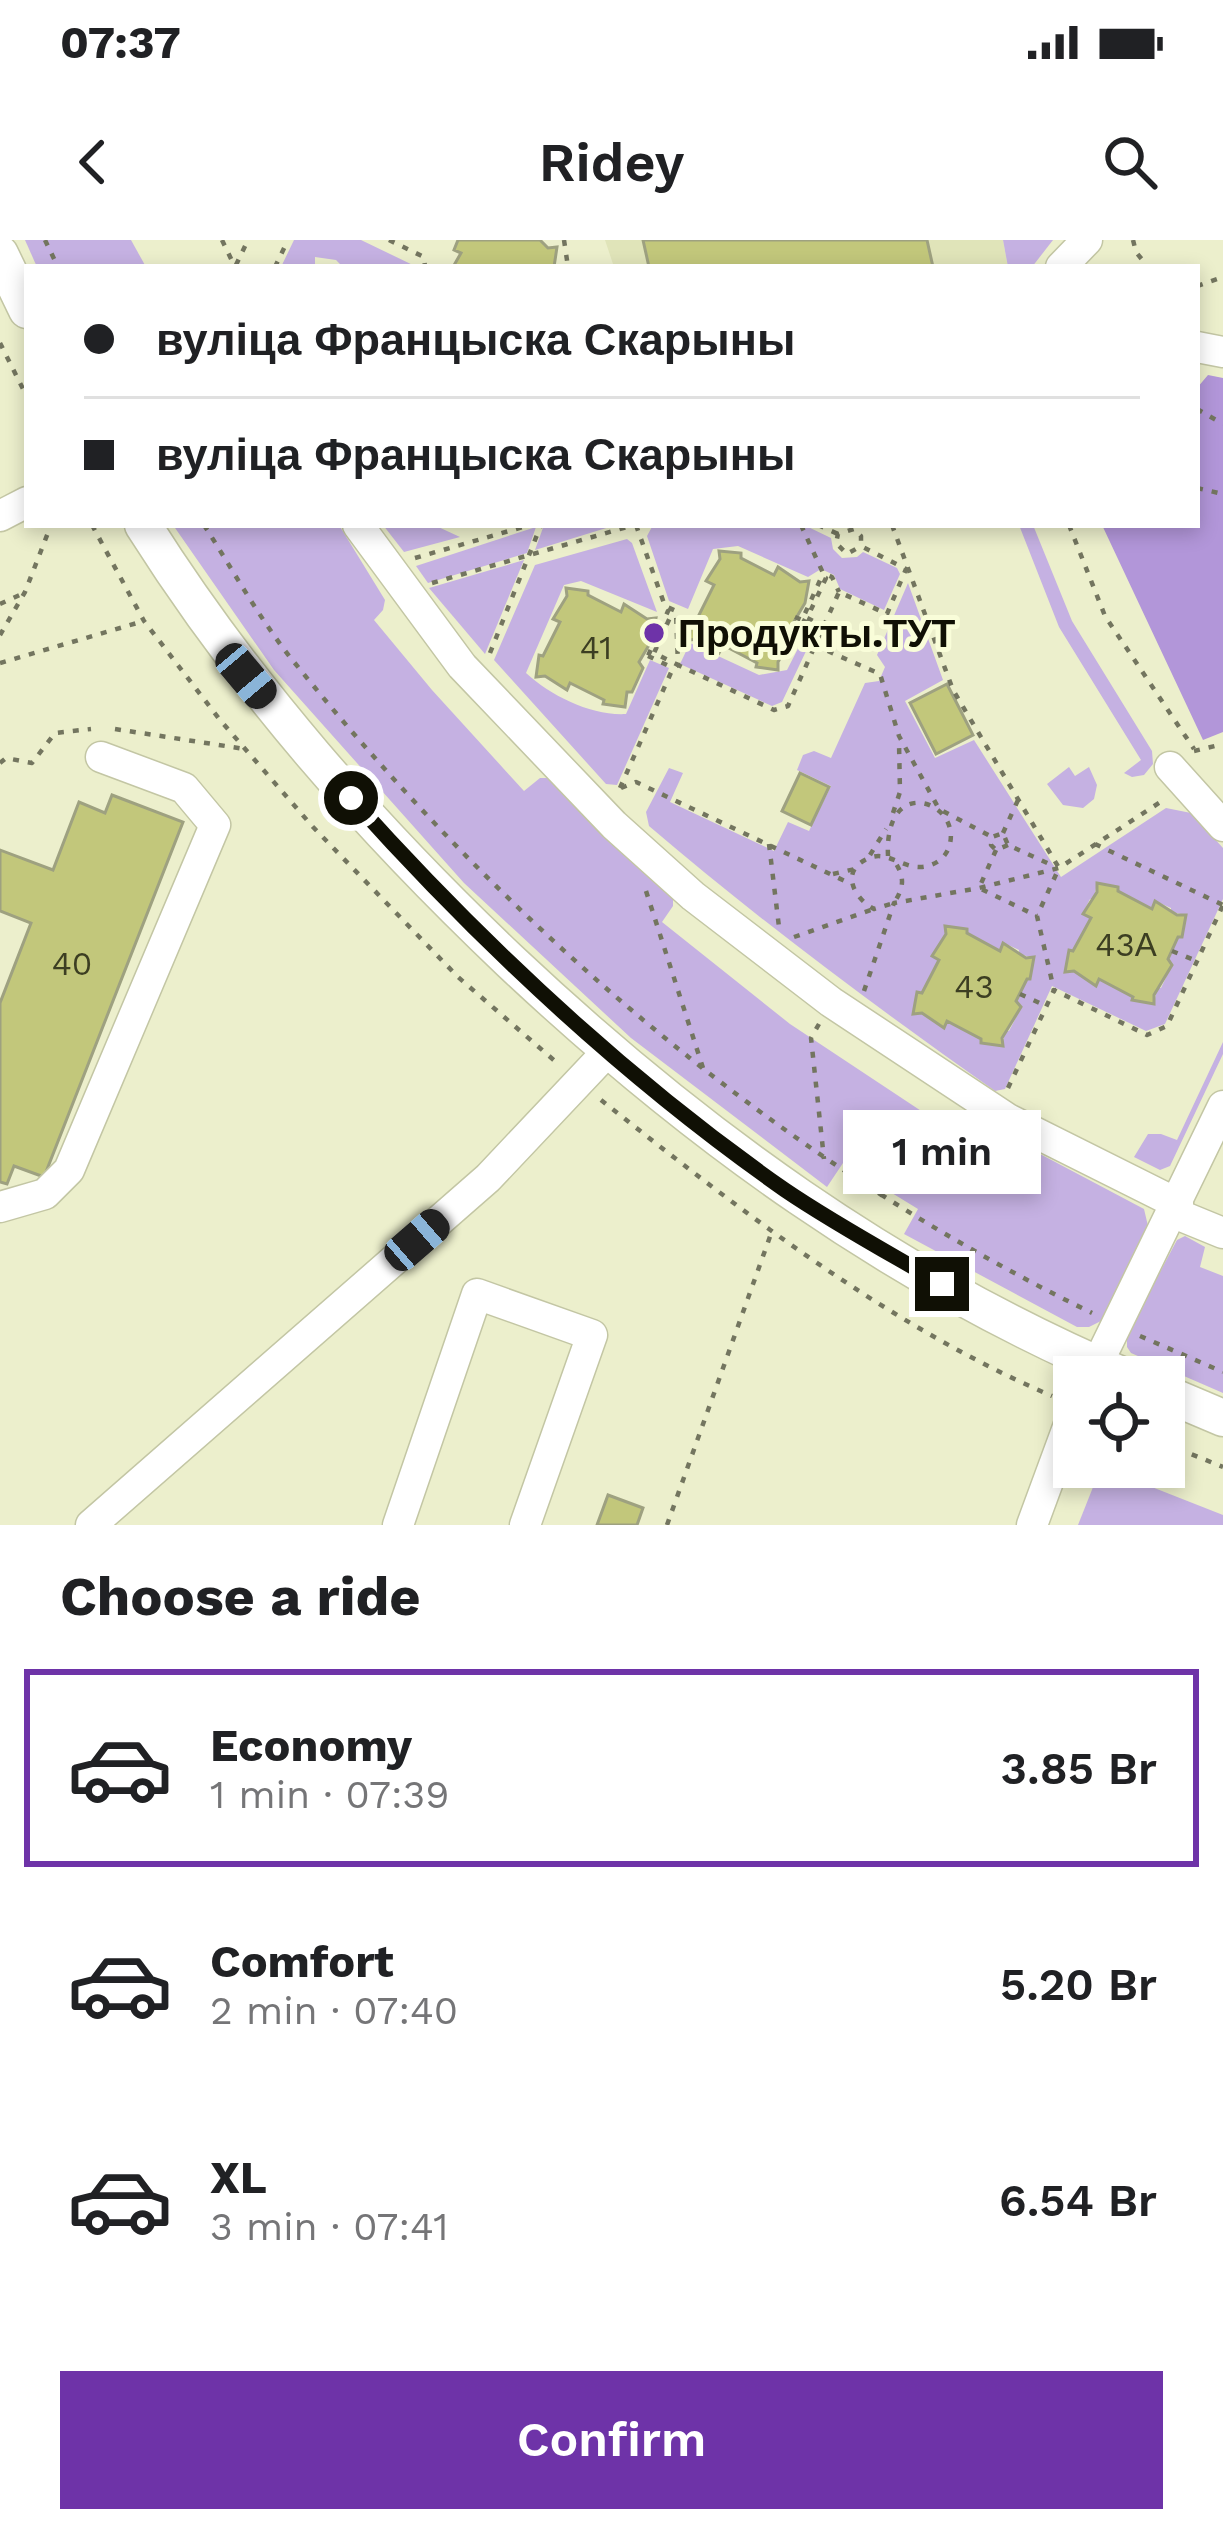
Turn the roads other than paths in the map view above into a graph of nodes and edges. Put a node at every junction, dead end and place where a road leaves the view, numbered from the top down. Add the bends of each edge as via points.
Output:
1 (1088, 240) edge
2 (0, 254) edge
3 (1064, 264) edge
4 (24, 304) edge
5 (145, 528) edge
6 (360, 528) edge
7 (101, 757) dead end
8 (1171, 767) dead end
9 (1223, 826) edge
10 (607, 1052) junction
11 (1223, 1106) edge
12 (0, 1207) edge
13 (1176, 1209) junction
14 (1223, 1233) edge
15 (1074, 1356) edge
16 (1109, 1356) edge
17 (1185, 1402) edge
18 (1223, 1418) edge
19 (1053, 1468) edge
20 (91, 1525) edge
21 (398, 1525) edge
22 (525, 1525) edge
23 (1032, 1525) edge

1 - 3 lane
2 - 4 main road
5 - 10 main road via 246,676 326,772 424,879
6 - 13 lane via 462,666 693,896 831,1002 996,1110
7 - 12 lane via 184,788 215,825 70,1170 45,1194
8 - 9 lane
10 - 15 main road via 788,1192
10 - 20 lane via 488,1178
11 - 13 lane
13 - 14 lane
13 - 16 lane
17 - 18 main road
19 - 23 lane
21 - 22 lane via 477,1294 592,1335

